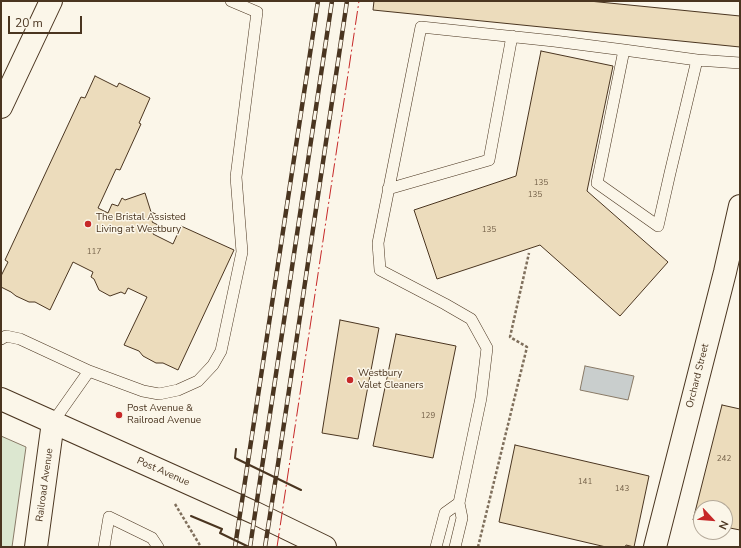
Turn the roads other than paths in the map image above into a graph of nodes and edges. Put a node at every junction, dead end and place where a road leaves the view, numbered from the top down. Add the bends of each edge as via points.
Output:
1 (51, 1) edge
2 (231, 1) edge
3 (512, 36) junction
4 (624, 50) junction
5 (698, 60) junction
6 (740, 63) edge
7 (1, 107) edge
8 (388, 189) junction
9 (740, 206) edge
10 (1, 338) edge
11 (89, 371) junction
12 (1, 399) edge
13 (53, 422) junction
14 (459, 503) junction
15 (36, 547) edge
16 (104, 547) edge
17 (158, 547) edge
18 (325, 547) edge
19 (436, 547) edge
20 (455, 547) edge
21 (655, 547) edge

1 - 7 street
2 - 11 lane via 257,12 236,177 242,252 221,351 198,381 178,390 158,394
3 - 4 lane
3 - 8 lane via 489,160
3 - 8 lane via 421,27
4 - 5 lane
4 - 5 lane via 597,183 658,226
5 - 6 lane
8 - 14 lane via 378,243 380,270 471,319 487,348 482,398
9 - 21 street, Orchard Street
10 - 11 lane via 6,336 20,339
11 - 13 lane
12 - 13 street, Post Avenue
13 - 15 street, Railroad Avenue
13 - 18 street, Post Avenue
14 - 19 lane via 445,513
14 - 20 lane via 462,518
16 - 17 lane via 109,517 152,538

